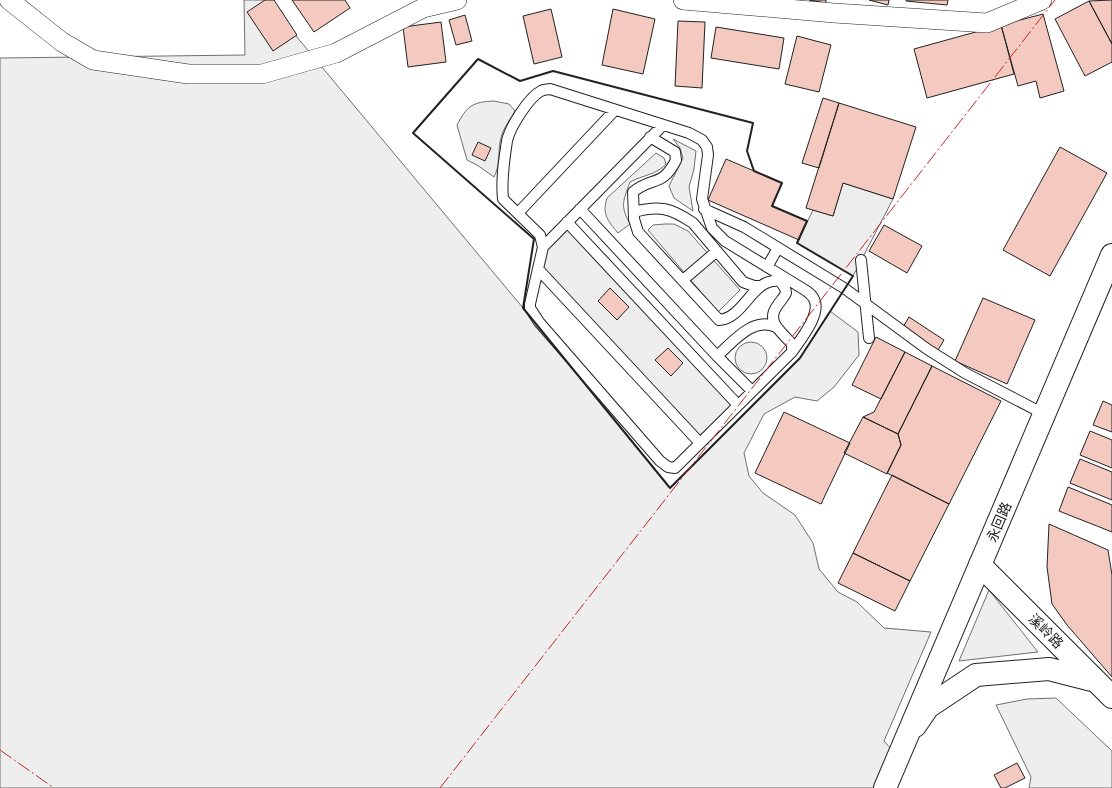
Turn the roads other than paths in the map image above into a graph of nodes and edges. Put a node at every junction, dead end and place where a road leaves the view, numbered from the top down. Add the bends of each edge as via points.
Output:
1 (9, 0) edge
2 (457, 0) edge
3 (682, 0) edge
4 (1042, 0) edge
5 (615, 110) junction
6 (662, 125) junction
7 (650, 137) junction
8 (580, 209) junction
9 (704, 209) junction
10 (634, 212) junction
11 (518, 213) junction
12 (567, 222) junction
13 (543, 247) junction
14 (778, 248) junction
15 (718, 251) junction
16 (1112, 255) edge
17 (861, 260) dead end
18 (767, 267) junction
19 (538, 269) junction
20 (683, 280) junction
21 (761, 286) junction
22 (866, 304) junction
23 (776, 327) junction
24 (869, 338) dead end
25 (792, 352) junction
26 (717, 356) junction
27 (752, 391) junction
28 (738, 405) junction
29 (1044, 414) junction
30 (700, 443) junction
31 (980, 565) junction
32 (1096, 681) junction
33 (1112, 697) edge
34 (904, 743) junction
35 (885, 788) edge

1 - 2 street via 62,42 93,60 188,74 262,74 336,53 423,8
3 - 4 street via 987,23
5 - 6 lane
5 - 11 lane
5 - 11 lane via 550,89 542,90 531,98 507,140 502,180 503,199
6 - 7 lane
6 - 9 lane via 689,133 702,140 707,147 702,200
7 - 8 lane
7 - 10 lane via 675,152 676,160 666,176 640,186 633,192
8 - 12 lane
8 - 26 lane
9 - 14 lane via 737,223
9 - 18 lane via 712,228 725,241
10 - 15 lane via 651,207 673,211 693,223
10 - 20 lane via 638,232
11 - 13 lane via 540,235
12 - 13 lane
12 - 28 lane
13 - 19 lane
14 - 18 lane
14 - 22 lane
15 - 20 lane
15 - 21 lane via 744,282
16 - 29 main road, 永回路
17 - 22 lane
18 - 25 lane via 805,290 816,303 811,323
19 - 30 lane
19 - 30 lane via 530,308 539,322 660,461 668,467 675,468
20 - 21 lane via 719,320 726,319 735,312
21 - 23 lane via 772,280 780,281 785,288 786,293 772,314
22 - 24 lane
22 - 29 lane via 927,349 965,373
23 - 25 lane via 792,344
23 - 26 lane via 758,324 747,330
25 - 27 lane
26 - 27 lane
27 - 28 lane
28 - 30 lane
29 - 31 main road, 永回路
31 - 32 main road, 溪岭路
31 - 34 main road, 永回路
32 - 33 main road, 溪岭路
32 - 34 main road via 1048,669 976,675 928,707
34 - 35 main road, 永回路

